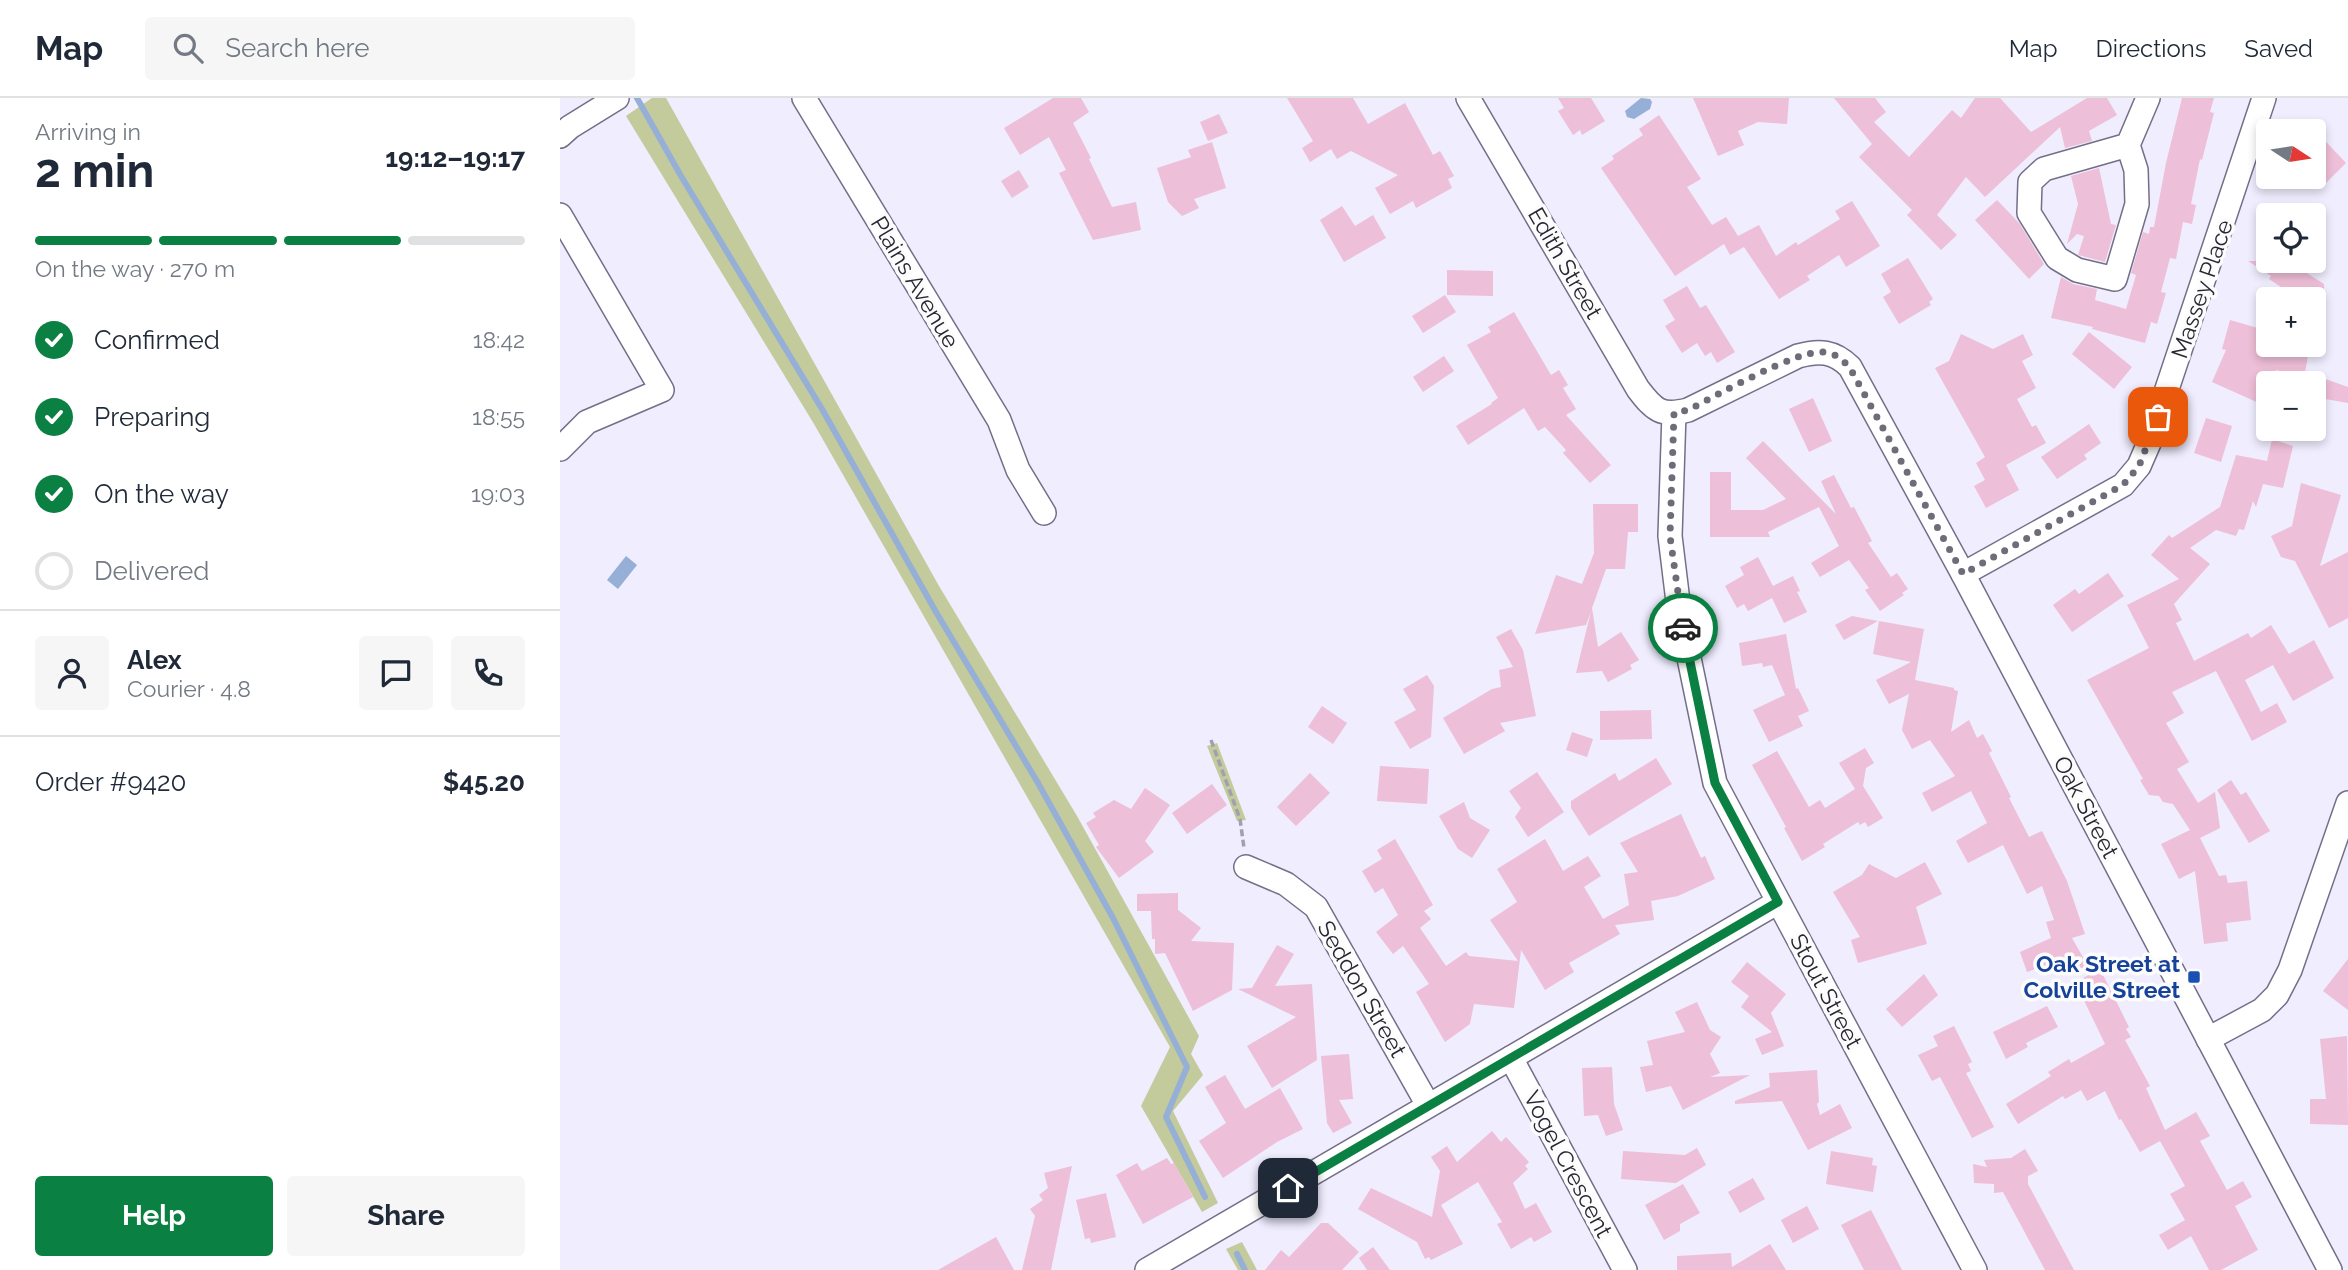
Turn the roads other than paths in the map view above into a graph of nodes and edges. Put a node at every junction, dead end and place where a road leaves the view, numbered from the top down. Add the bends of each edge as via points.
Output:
1 (617, 98) edge
2 (804, 98) edge
3 (1468, 98) edge
4 (2148, 98) edge
5 (2264, 98) edge
6 (560, 136) edge
7 (2129, 145) junction
8 (560, 215) edge
9 (1674, 413) junction
10 (560, 449) edge
11 (1044, 513) dead end
12 (1963, 574) junction
13 (2348, 803) edge
14 (1246, 867) road end
15 (1778, 902) junction
16 (2208, 1039) junction
17 (1511, 1058) junction
18 (1428, 1105) junction
19 (1147, 1270) edge
20 (1625, 1270) edge
21 (1975, 1270) edge
22 (2330, 1270) edge

1 - 6 street
2 - 11 street, Plains Avenue via 999,420 1018,470
3 - 9 street, Edith Street via 1638,389 1653,407
4 - 7 street
5 - 12 street, Massey Place via 2139,466 2123,485
7 - 7 street via 2043,169 2030,182 2029,212 2057,258 2077,270 2115,279 2137,204 2136,170
8 - 10 street via 662,390 587,422
9 - 12 street, Oak Street via 1798,356 1821,352 1841,358 1857,379
9 - 15 street, Stout Street via 1670,536 1679,610 1705,736 1715,783
12 - 16 street, Oak Street
13 - 16 street via 2290,970 2277,995 2262,1010
14 - 18 street, Seddon Street via 1286,884 1316,907
15 - 17 street
15 - 21 street, Stout Street
16 - 22 street, Oak Street
17 - 18 street
17 - 20 street, Vogel Crescent
18 - 19 street

